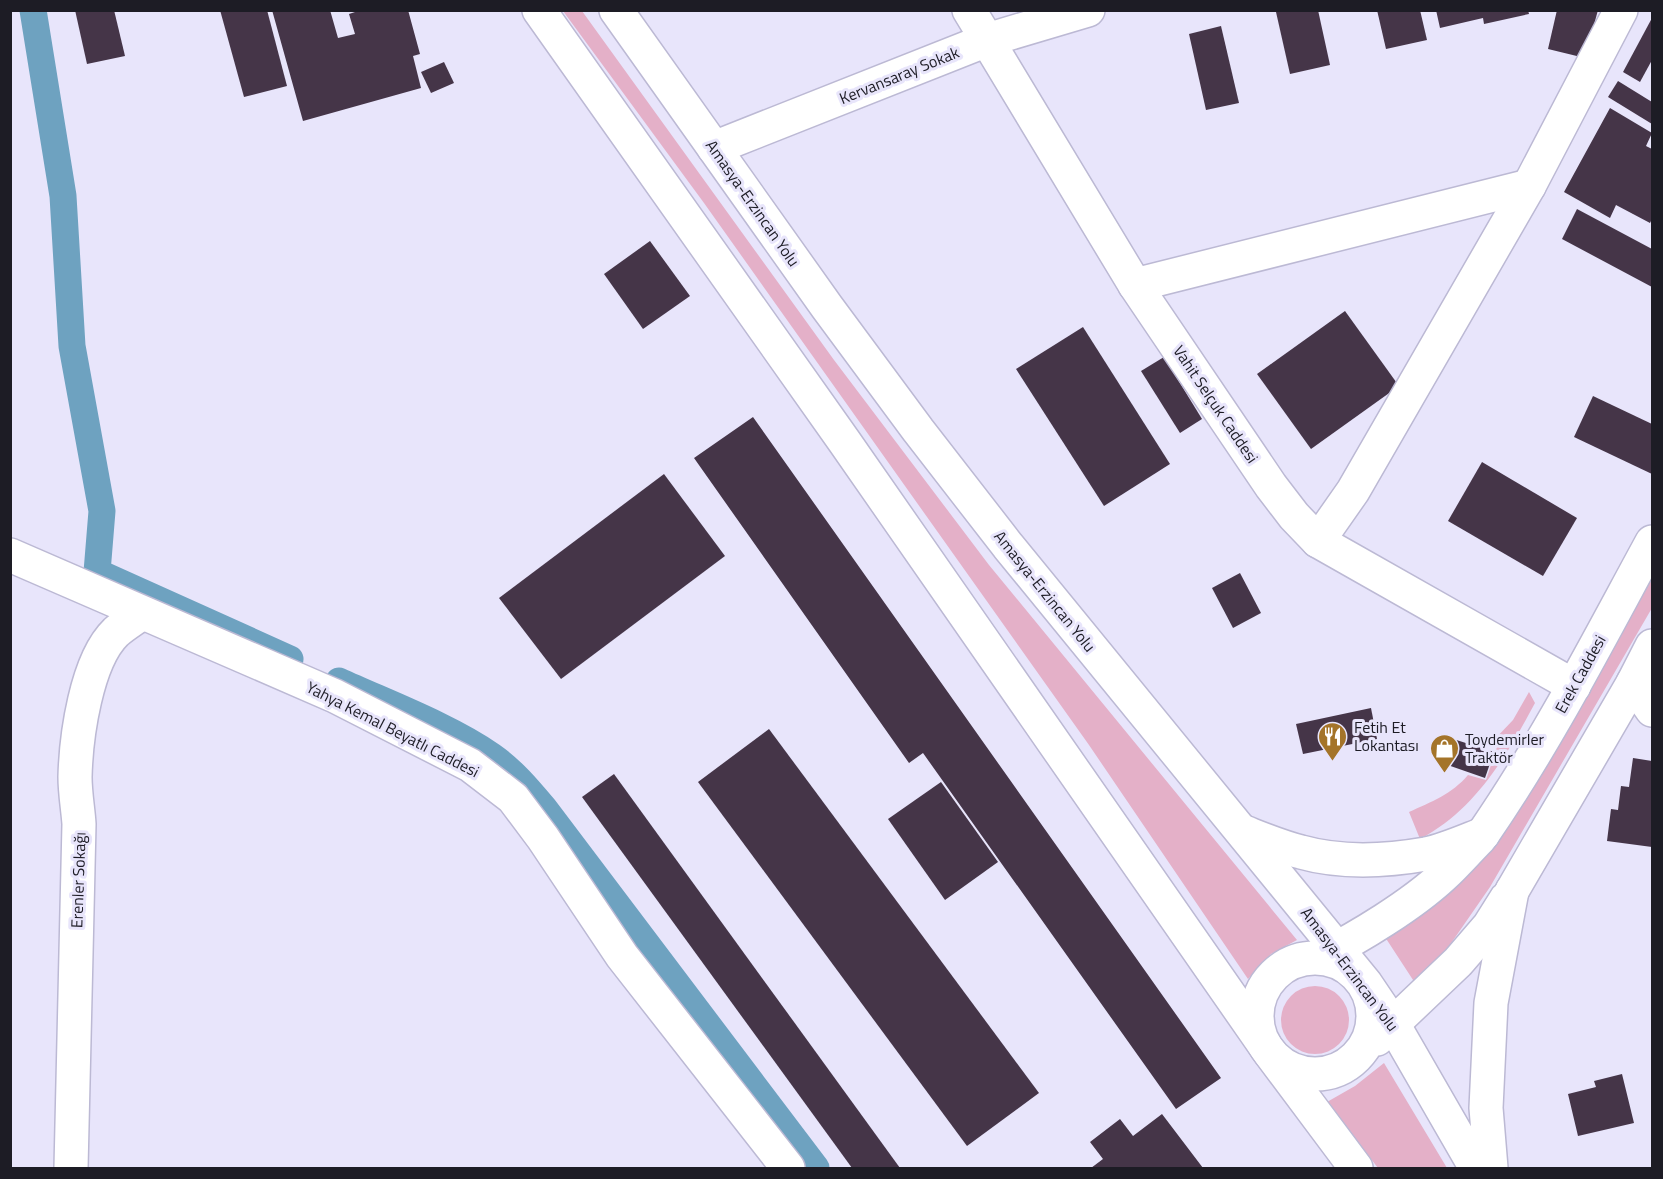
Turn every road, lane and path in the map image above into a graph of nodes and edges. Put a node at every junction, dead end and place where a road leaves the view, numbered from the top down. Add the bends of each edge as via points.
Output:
1 (539, 10) edge
2 (616, 10) edge
3 (969, 10) edge
4 (1088, 10) edge
5 (1621, 10) edge
6 (987, 40) junction
7 (714, 148) junction
8 (1529, 186) junction
9 (1136, 285) junction
10 (1318, 541) junction
11 (1653, 542) edge
12 (10, 555) edge
13 (142, 613) junction
14 (1653, 646) edge
15 (1633, 683) junction
16 (1574, 686) junction
17 (1653, 710) edge
18 (1243, 832) junction
19 (1483, 834) junction
20 (1512, 891) junction
21 (1329, 953) junction
22 (1366, 984) junction
23 (1393, 1024) junction
24 (1270, 1053) junction
25 (1358, 1057) junction
26 (70, 1168) edge
27 (788, 1168) edge
28 (1356, 1168) edge
29 (1476, 1168) edge
30 (1491, 1168) edge

1 - 24 main road
2 - 7 main road, Amasya-Erzincan Yolu
3 - 6 main road, Vahit Selçuk Caddesi
4 - 6 main road, Kervansaray Sokak
5 - 8 main road
6 - 7 main road, Kervansaray Sokak
6 - 9 main road, Vahit Selçuk Caddesi
7 - 18 main road, Amasya-Erzincan Yolu via 918,430
8 - 9 main road
8 - 10 main road via 1353,491
9 - 10 main road, Vahit Selçuk Caddesi via 1271,486
10 - 16 main road, Vahit Selçuk Caddesi
11 - 16 main road, Erek Caddesi
12 - 13 main road, Yahya Kemal Beyatlı Caddesi
13 - 26 main road, Erenler Sokağı via 115,633 102,652 80,721 75,778 79,824
13 - 27 main road, Yahya Kemal Beyatlı Caddesi via 335,696 470,765 513,798 622,956
14 - 15 main road
15 - 17 main road
15 - 20 main road
16 - 19 main road, Erek Caddesi
18 - 19 main road via 1299,852 1352,859 1428,854
18 - 21 main road, Amasya-Erzincan Yolu
19 - 21 main road, Erek Caddesi via 1423,893
20 - 23 main road via 1474,944
20 - 30 main road via 1491,1003 1486,1108
21 - 22 main road
21 - 24 main road via 1284,966 1269,980 1260,997 1257,1017 1260,1036
22 - 23 main road, Amasya-Erzincan Yolu
22 - 25 main road via 1374,1023
23 - 25 main road
23 - 29 main road, Amasya-Erzincan Yolu
24 - 25 main road via 1303,1074 1342,1069
24 - 28 main road

